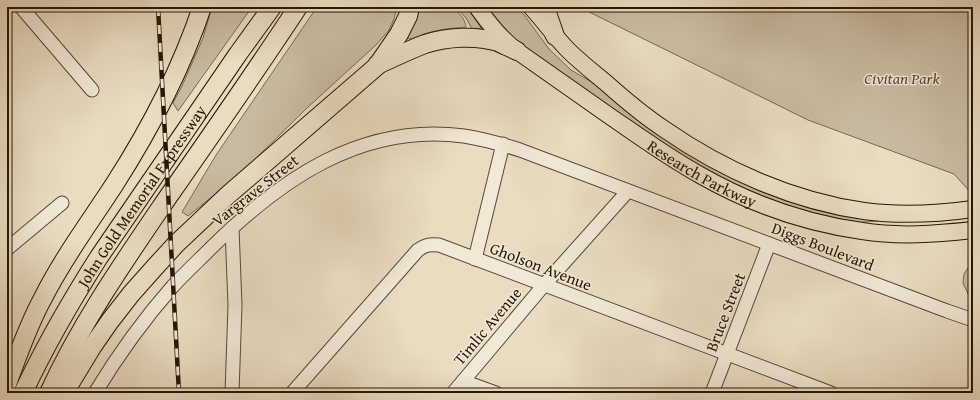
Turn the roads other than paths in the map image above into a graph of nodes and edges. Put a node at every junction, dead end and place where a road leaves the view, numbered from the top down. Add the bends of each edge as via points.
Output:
1 (21, 7) edge
2 (202, 7) edge
3 (272, 7) edge
4 (298, 7) edge
5 (410, 7) edge
6 (477, 7) edge
7 (531, 7) edge
8 (545, 7) edge
9 (555, 36) junction
10 (517, 51) junction
11 (377, 66) junction
12 (92, 90) dead end
13 (503, 144) junction
14 (628, 191) junction
15 (62, 203) dead end
16 (973, 209) edge
17 (232, 228) junction
18 (973, 230) edge
19 (769, 244) junction
20 (7, 249) edge
21 (475, 259) junction
22 (544, 285) junction
23 (973, 320) edge
24 (727, 354) junction
25 (463, 381) junction
26 (7, 384) edge
27 (22, 393) edge
28 (49, 393) edge
29 (64, 393) edge
30 (95, 393) edge
31 (232, 393) edge
32 (292, 393) edge
33 (453, 393) edge
34 (496, 393) edge
35 (712, 393) edge
36 (830, 393) edge

1 - 12 street
2 - 26 highway via 189,44 149,126 42,298
3 - 27 highway, John Gold Memorial Expressway via 80,286
4 - 28 highway, John Gold Memorial Expressway via 119,270 80,333
5 - 11 highway via 399,34
6 - 10 main road, Research Parkway via 498,35
7 - 9 main road, Research Parkway
8 - 9 highway
9 - 16 main road, Research Parkway via 582,63 664,129 710,158 759,181 811,200 865,211 918,214
10 - 11 highway via 489,40 445,40 426,44
10 - 18 main road, Research Parkway via 652,146 707,179 751,200 805,219 862,231 919,235
11 - 29 highway via 228,195 176,244 110,321
13 - 14 street, Diggs Boulevard
13 - 17 street, Vargrave Street via 462,136 434,134 399,137 367,144 336,155 306,171 266,199
13 - 21 street
14 - 19 street, Diggs Boulevard
14 - 22 street, Timlic Avenue
15 - 20 street
17 - 30 street, Vargrave Street via 155,307
17 - 31 street via 235,305
19 - 23 street, Diggs Boulevard
19 - 24 street, Bruce Street
21 - 22 street, Gholson Avenue
21 - 32 street, Gholson Avenue via 439,245 432,244 418,250
22 - 24 street, Gholson Avenue
22 - 25 street, Timlic Avenue
24 - 35 street, Bruce Street
24 - 36 street, Gholson Avenue
25 - 33 street, Timlic Avenue
25 - 34 street

